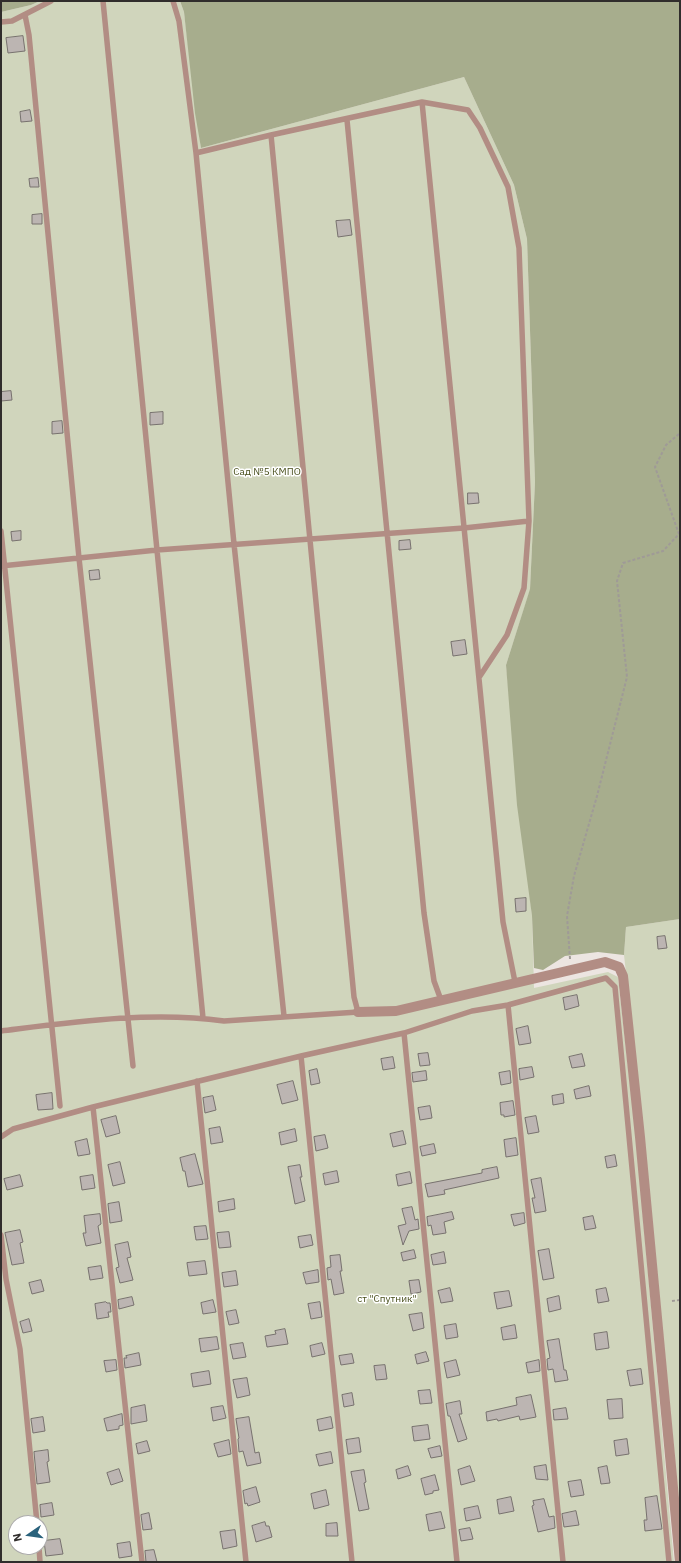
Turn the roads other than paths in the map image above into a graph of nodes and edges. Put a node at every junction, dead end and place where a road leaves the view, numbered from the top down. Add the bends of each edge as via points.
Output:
1 (50, 1) edge
2 (104, 1) edge
3 (173, 1) edge
4 (25, 15) junction
5 (1, 22) edge
6 (422, 102) junction
7 (347, 120) junction
8 (271, 135) junction
9 (196, 154) junction
10 (529, 521) junction
11 (464, 528) junction
12 (1, 531) edge
13 (387, 533) junction
14 (310, 540) junction
15 (234, 544) junction
16 (157, 550) junction
17 (79, 558) junction
18 (3, 566) edge
19 (480, 676) junction
20 (515, 982) junction
21 (441, 1000) junction
22 (508, 1005) junction
23 (358, 1012) junction
24 (284, 1016) junction
25 (128, 1018) junction
26 (203, 1018) junction
27 (51, 1025) junction
28 (1, 1031) edge
29 (404, 1033) junction
30 (301, 1056) junction
31 (133, 1066) dead end
32 (197, 1081) junction
33 (60, 1106) dead end
34 (93, 1108) junction
35 (1, 1137) edge
36 (1, 1235) edge
37 (36, 1515) edge
38 (142, 1562) edge
39 (246, 1562) edge
40 (352, 1562) edge
41 (457, 1562) edge
42 (564, 1562) edge
43 (669, 1562) edge
44 (680, 1562) edge

1 - 4 lane
2 - 16 lane
3 - 9 lane via 179,20
4 - 5 lane via 12,21
4 - 17 lane via 29,35
6 - 7 lane
6 - 10 lane via 468,110 480,128 508,187 519,248
6 - 11 lane
7 - 8 lane
7 - 13 lane
8 - 9 lane
8 - 14 lane
9 - 15 lane
10 - 11 lane
10 - 19 lane via 524,588 507,635
11 - 13 lane
11 - 19 lane
12 - 18 lane
13 - 14 lane
13 - 21 lane via 424,913 434,981
14 - 15 lane
14 - 23 lane via 353,989
15 - 16 lane
15 - 24 lane
16 - 17 lane
16 - 26 lane
17 - 18 lane
17 - 25 lane
18 - 27 lane
19 - 20 lane via 503,922
20 - 21 street
20 - 44 street via 605,962 619,967 623,976
21 - 23 street via 396,1011
22 - 29 lane via 472,1011
22 - 42 lane
22 - 43 lane via 606,978 615,987
23 - 24 lane
24 - 26 lane via 224,1021
25 - 26 lane
25 - 27 lane
25 - 31 lane
27 - 28 lane
27 - 33 lane
29 - 30 lane
29 - 41 lane
30 - 32 lane
30 - 40 lane
32 - 34 lane
32 - 39 lane
34 - 35 lane via 13,1129
34 - 38 lane
36 - 37 lane via 6,1279 20,1349

